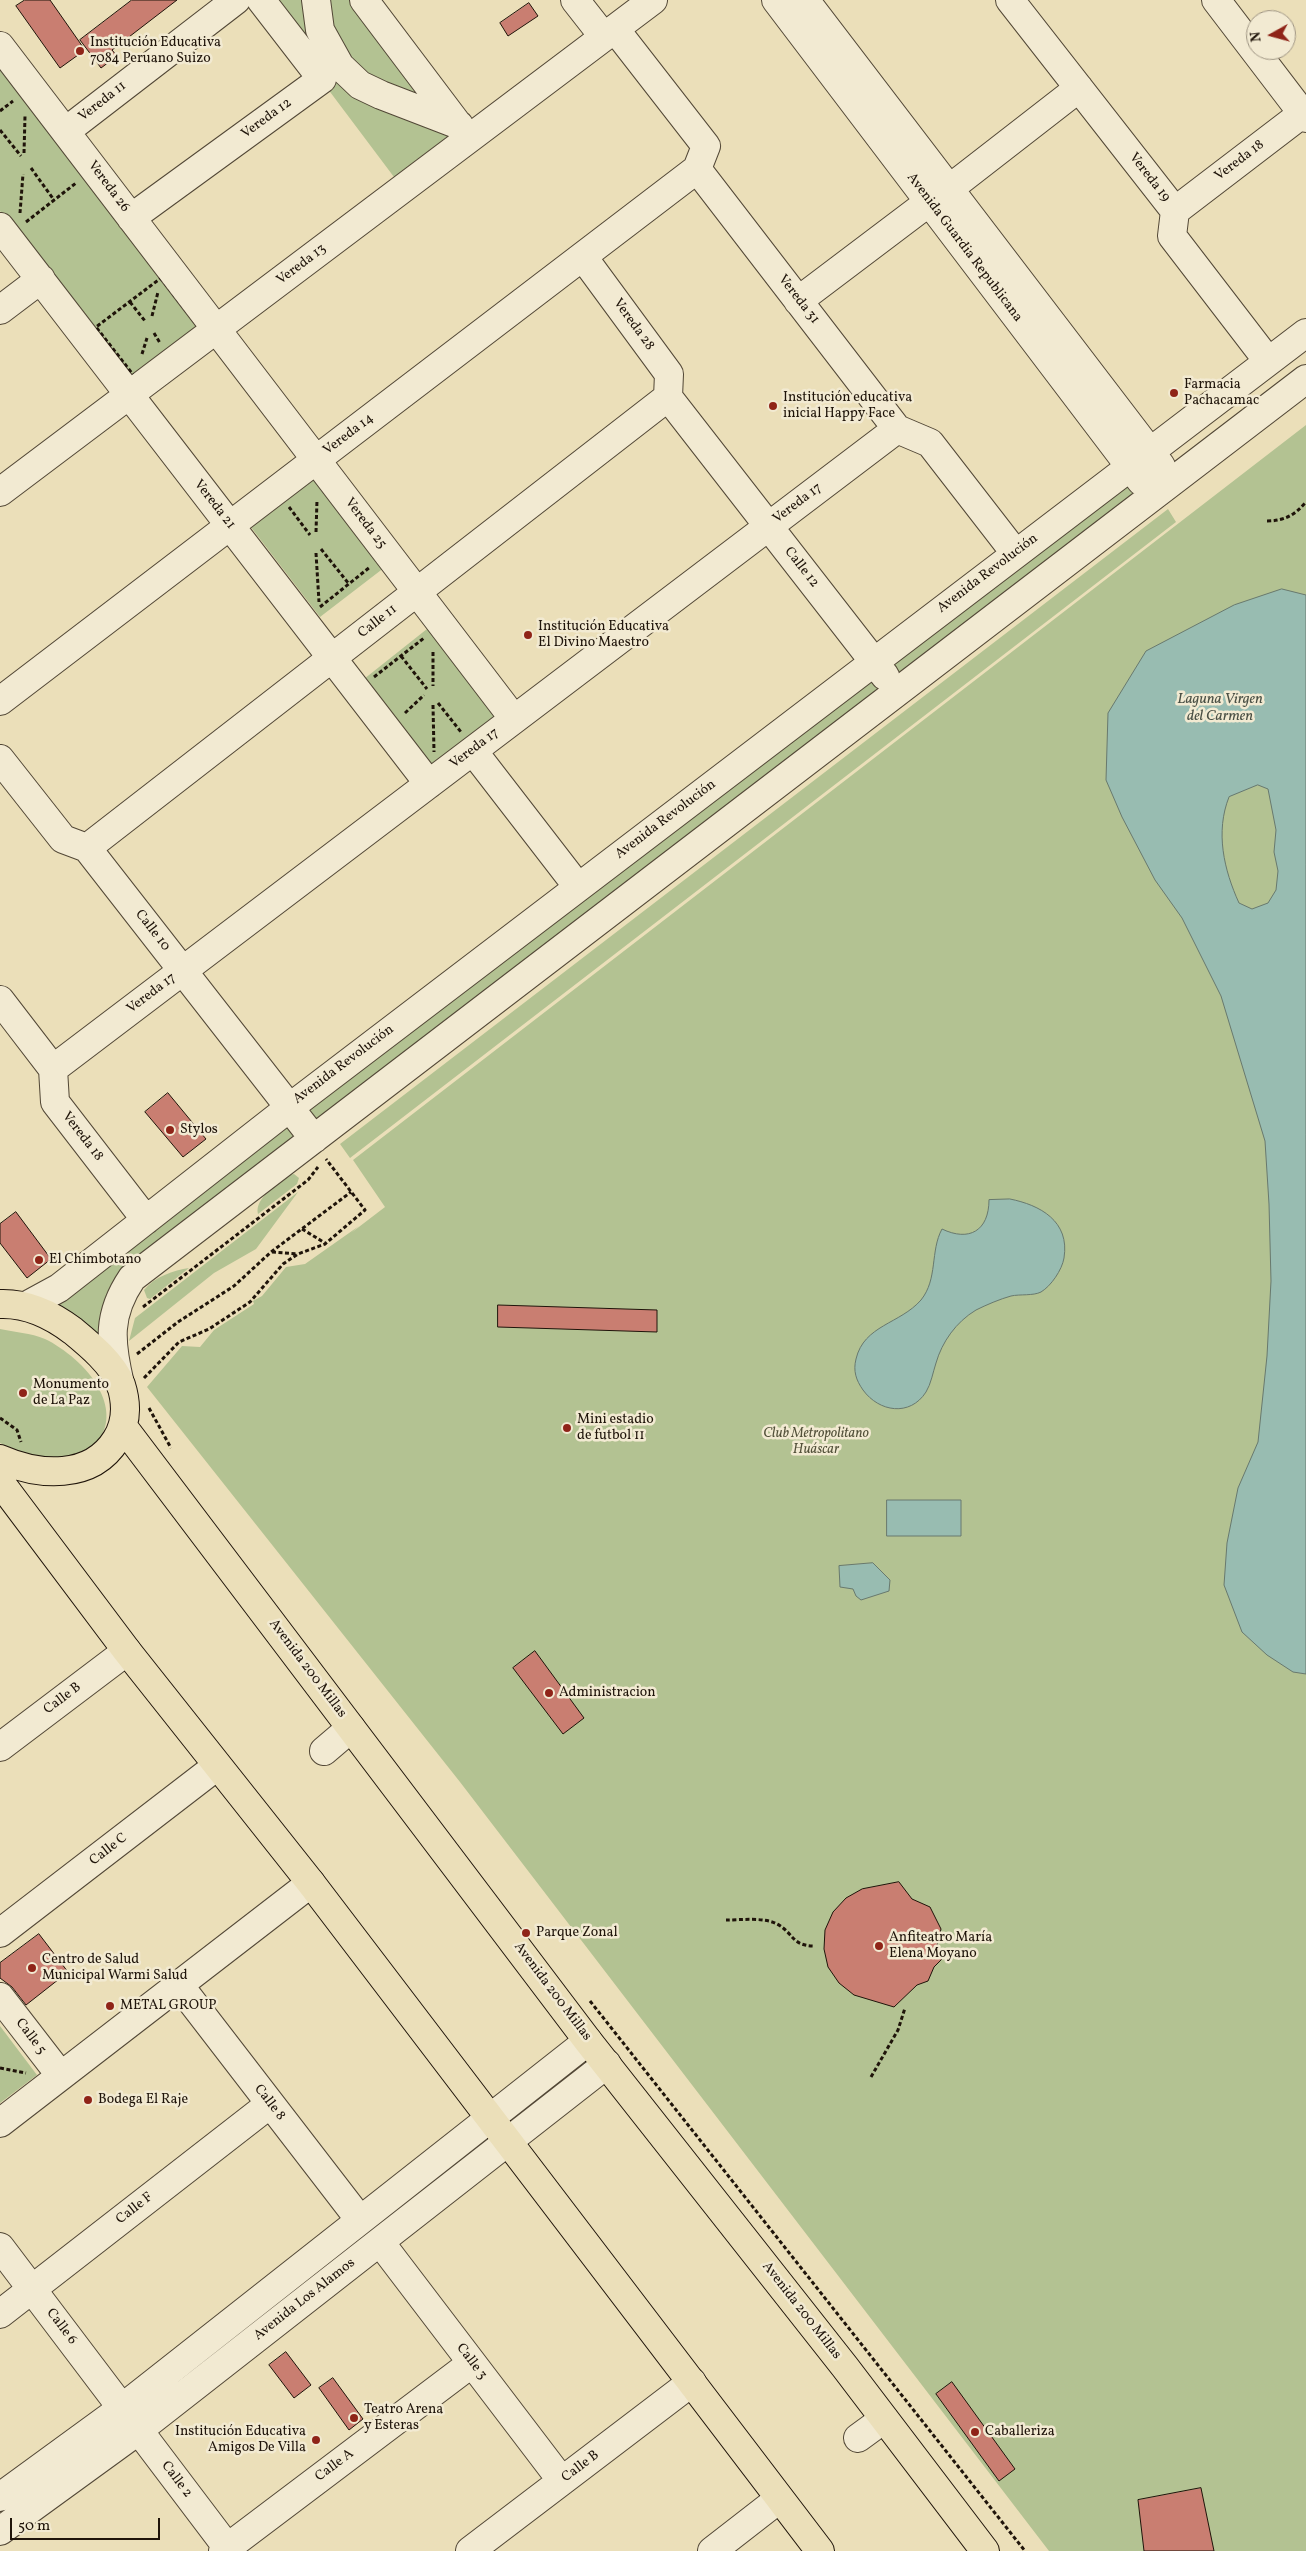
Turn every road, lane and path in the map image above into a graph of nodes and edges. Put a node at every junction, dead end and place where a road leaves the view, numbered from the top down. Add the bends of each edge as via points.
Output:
1 (236, 0) edge
2 (261, 0) edge
3 (316, 0) edge
4 (364, 0) edge
5 (575, 0) edge
6 (653, 0) edge
7 (776, 0) edge
8 (805, 0) edge
9 (1010, 0) edge
10 (1216, 0) edge
11 (609, 33) junction
12 (0, 46) edge
13 (331, 73) junction
14 (1079, 88) junction
15 (25, 108) dead end
16 (1305, 114) edge
17 (0, 130) edge
18 (66, 132) junction
19 (464, 132) junction
20 (31, 168) dead end
21 (94, 169) junction
22 (697, 170) junction
23 (23, 174) dead end
24 (939, 196) junction
25 (54, 200) junction
26 (1175, 212) junction
27 (131, 218) junction
28 (9, 230) edge
29 (583, 257) junction
30 (161, 278) junction
31 (41, 280) junction
32 (798, 301) junction
33 (130, 302) junction
34 (0, 310) edge
35 (152, 316) dead end
36 (145, 322) dead end
37 (216, 329) junction
38 (1306, 333) edge
39 (1268, 362) junction
40 (1306, 379) edge
41 (129, 395) junction
42 (668, 397) junction
43 (897, 429) junction
44 (1140, 459) junction
45 (316, 460) junction
46 (1163, 489) junction
47 (0, 492) edge
48 (317, 498) dead end
49 (296, 500) dead end
50 (1306, 502) edge
51 (288, 506) junction
52 (281, 512) dead end
53 (1267, 521) dead end
54 (230, 526) junction
55 (769, 526) junction
56 (316, 532) dead end
57 (310, 534) dead end
58 (321, 549) dead end
59 (316, 553) dead end
60 (1016, 554) junction
61 (372, 565) dead end
62 (349, 584) junction
63 (417, 592) junction
64 (314, 600) dead end
65 (320, 607) junction
66 (427, 636) dead end
67 (433, 650) dead end
68 (401, 656) junction
69 (332, 658) junction
70 (874, 661) junction
71 (370, 680) dead end
72 (433, 686) dead end
73 (426, 689) dead end
74 (897, 690) junction
75 (424, 694) dead end
76 (0, 701) edge
77 (438, 703) dead end
78 (432, 705) dead end
79 (399, 719) dead end
80 (514, 720) junction
81 (470, 745) junction
82 (434, 754) dead end
83 (0, 759) edge
84 (429, 784) junction
85 (87, 848) junction
86 (578, 887) junction
87 (182, 971) junction
88 (0, 1000) edge
89 (53, 1069) junction
90 (289, 1108) junction
91 (314, 1139) junction
92 (351, 1192) junction
93 (146, 1220) junction
94 (302, 1229) junction
95 (326, 1244) junction
96 (272, 1252) junction
97 (298, 1254) junction
98 (9, 1301) edge
99 (139, 1310) dead end
100 (131, 1382) junction
101 (147, 1404) dead end
102 (124, 1428) junction
103 (173, 1452) dead end
104 (0, 1459) edge
105 (0, 1482) edge
106 (127, 1651) junction
107 (351, 1728) junction
108 (0, 1746) edge
109 (324, 1751) dead end
110 (217, 1766) junction
111 (311, 1883) junction
112 (726, 1920) dead end
113 (0, 1933) edge
114 (815, 1946) dead end
115 (179, 1985) junction
116 (586, 1996) dead end
117 (0, 1997) edge
118 (905, 2008) dead end
119 (588, 2041) junction
120 (607, 2064) junction
121 (61, 2076) junction
122 (871, 2077) dead end
123 (270, 2104) junction
124 (488, 2119) junction
125 (0, 2123) edge
126 (507, 2142) junction
127 (360, 2220) junction
128 (380, 2242) junction
129 (0, 2247) edge
130 (32, 2289) junction
131 (0, 2314) edge
132 (472, 2363) junction
133 (692, 2382) junction
134 (122, 2408) junction
135 (884, 2419) junction
136 (139, 2430) junction
137 (858, 2438) dead end
138 (562, 2481) junction
139 (0, 2497) edge
140 (779, 2498) junction
141 (0, 2531) edge
142 (227, 2550) edge
143 (470, 2551) edge
144 (712, 2551) edge
145 (820, 2551) edge
146 (985, 2551) edge
147 (1026, 2551) edge

1 - 18 street, Vereda 11
2 - 13 street
3 - 13 street
4 - 19 street
5 - 11 street
6 - 11 street, Vereda 13
7 - 24 street, Avenida Guardia Republicana
8 - 24 street, Avenida Guardia Republicana
9 - 14 street, Vereda 19
10 - 16 street
11 - 19 street, Vereda 13
11 - 22 street via 706,146
12 - 18 street, Vereda 26
13 - 19 street
13 - 27 street, Vereda 12
14 - 24 street
14 - 26 street, Vereda 19
15 - 17 path via 22,154
16 - 26 street, Vereda 18
18 - 21 street, Vereda 26
19 - 37 street, Vereda 13
20 - 25 path
21 - 25 path
21 - 27 street, Vereda 26
22 - 29 street, Vereda 14
22 - 32 street, Vereda 31
23 - 28 path
24 - 32 street
24 - 44 street, Avenida Guardia Republicana
25 - 28 path
26 - 39 street, Vereda 19 via 1172,236
27 - 37 street, Vereda 26
28 - 31 street, Vereda 21
29 - 42 street, Vereda 28 via 669,374
29 - 45 street, Vereda 14
30 - 33 path
30 - 33 path via 199,327 135,377 96,327
30 - 35 path
31 - 34 street
31 - 41 street, Vereda 21
32 - 43 street, Vereda 31
33 - 36 path
37 - 41 street, Vereda 13
37 - 45 street, Vereda 25
38 - 39 street, Avenida Revolución
39 - 44 street, Avenida Revolución
40 - 46 street
41 - 47 street, Vereda 13
41 - 54 street, Vereda 21
42 - 55 street, Calle 12
42 - 63 street, Calle 11
43 - 55 street, Vereda 17
43 - 60 street, Vereda 31 via 930,443
44 - 46 street, Avenida Guardia Republicana
44 - 60 street, Avenida Revolución
45 - 54 street, Vereda 14
45 - 63 street, Vereda 25
46 - 74 street
48 - 56 path
49 - 51 path
50 - 53 path via 1287,518
51 - 52 path
51 - 57 path
54 - 69 street, Vereda 21
54 - 76 street, Vereda 14
55 - 70 street, Calle 12
55 - 80 street, Vereda 17
58 - 62 path
59 - 65 path
60 - 70 street, Avenida Revolución
61 - 62 path
62 - 65 path
63 - 69 street, Calle 11
63 - 80 street, Vereda 25
64 - 65 path
66 - 68 path
67 - 72 path
68 - 71 path
68 - 73 path
69 - 84 street, Vereda 21
69 - 85 street, Calle 11
70 - 74 street, Calle 12
70 - 86 street, Avenida Revolución
74 - 91 street
75 - 79 path
77 - 81 path
78 - 82 path
80 - 81 street, Vereda 17
81 - 84 street, Vereda 17
81 - 86 street
83 - 85 street via 63,839
84 - 87 street, Vereda 17
85 - 87 street, Calle 10
86 - 90 street, Avenida Revolución
87 - 89 street, Vereda 17
87 - 90 street, Calle 10
88 - 89 street
89 - 93 street, Vereda 18 via 55,1102
90 - 91 street, Calle 10
90 - 93 street, Avenida Revolución
91 - 100 street via 132,1278 113,1317 112,1337
92 - 94 path
92 - 95 path via 365,1210
92 - 99 path via 325,1158 308,1180
93 - 98 street, Avenida Revolución via 59,1288
94 - 95 path
94 - 96 path
95 - 97 path
96 - 97 path
96 - 100 path via 234,1286 178,1322 126,1363
97 - 100 path via 283,1264 250,1302 209,1329 179,1342
98 - 100 main road via 58,1319 88,1343 110,1368
100 - 102 main road
101 - 103 path
102 - 104 main road via 109,1452 84,1467 68,1471 18,1466
102 - 107 main road, Avenida 200 Millas
105 - 106 main road
106 - 108 street, Calle B
106 - 110 main road
107 - 109 street
107 - 119 main road, Avenida 200 Millas
110 - 111 main road
110 - 113 street, Calle C
111 - 115 street
111 - 124 main road
112 - 114 path via 770,1921 778,1924 798,1944
115 - 121 street
115 - 123 street, Calle 8
116 - 147 path
117 - 121 street, Calle 5
118 - 122 path via 898,2030
119 - 120 main road, Avenida 200 Millas
119 - 124 street, Avenida Los Alamos
120 - 126 street, Avenida Los Alamos
120 - 135 main road, Avenida 200 Millas
121 - 125 street
123 - 127 street, Calle 8
123 - 130 street, Calle F
124 - 126 main road
124 - 127 street, Avenida Los Alamos
126 - 128 street, Avenida Los Alamos
126 - 133 main road
127 - 134 street, Avenida Los Alamos
128 - 132 street, Calle 3
128 - 136 street, Avenida Los Alamos
129 - 130 street, Calle 6
130 - 131 street, Calle F
130 - 134 street, Calle 6
132 - 138 street, Calle 3
132 - 142 street, Calle A
133 - 138 street, Calle B
133 - 140 main road
134 - 136 street, Calle 2
134 - 139 street, Avenida Los Alamos
135 - 137 street
135 - 146 main road, Avenida 200 Millas
136 - 141 street, Avenida Los Alamos
136 - 142 street, Calle 2
138 - 143 street, Calle B
140 - 144 street
140 - 145 main road

